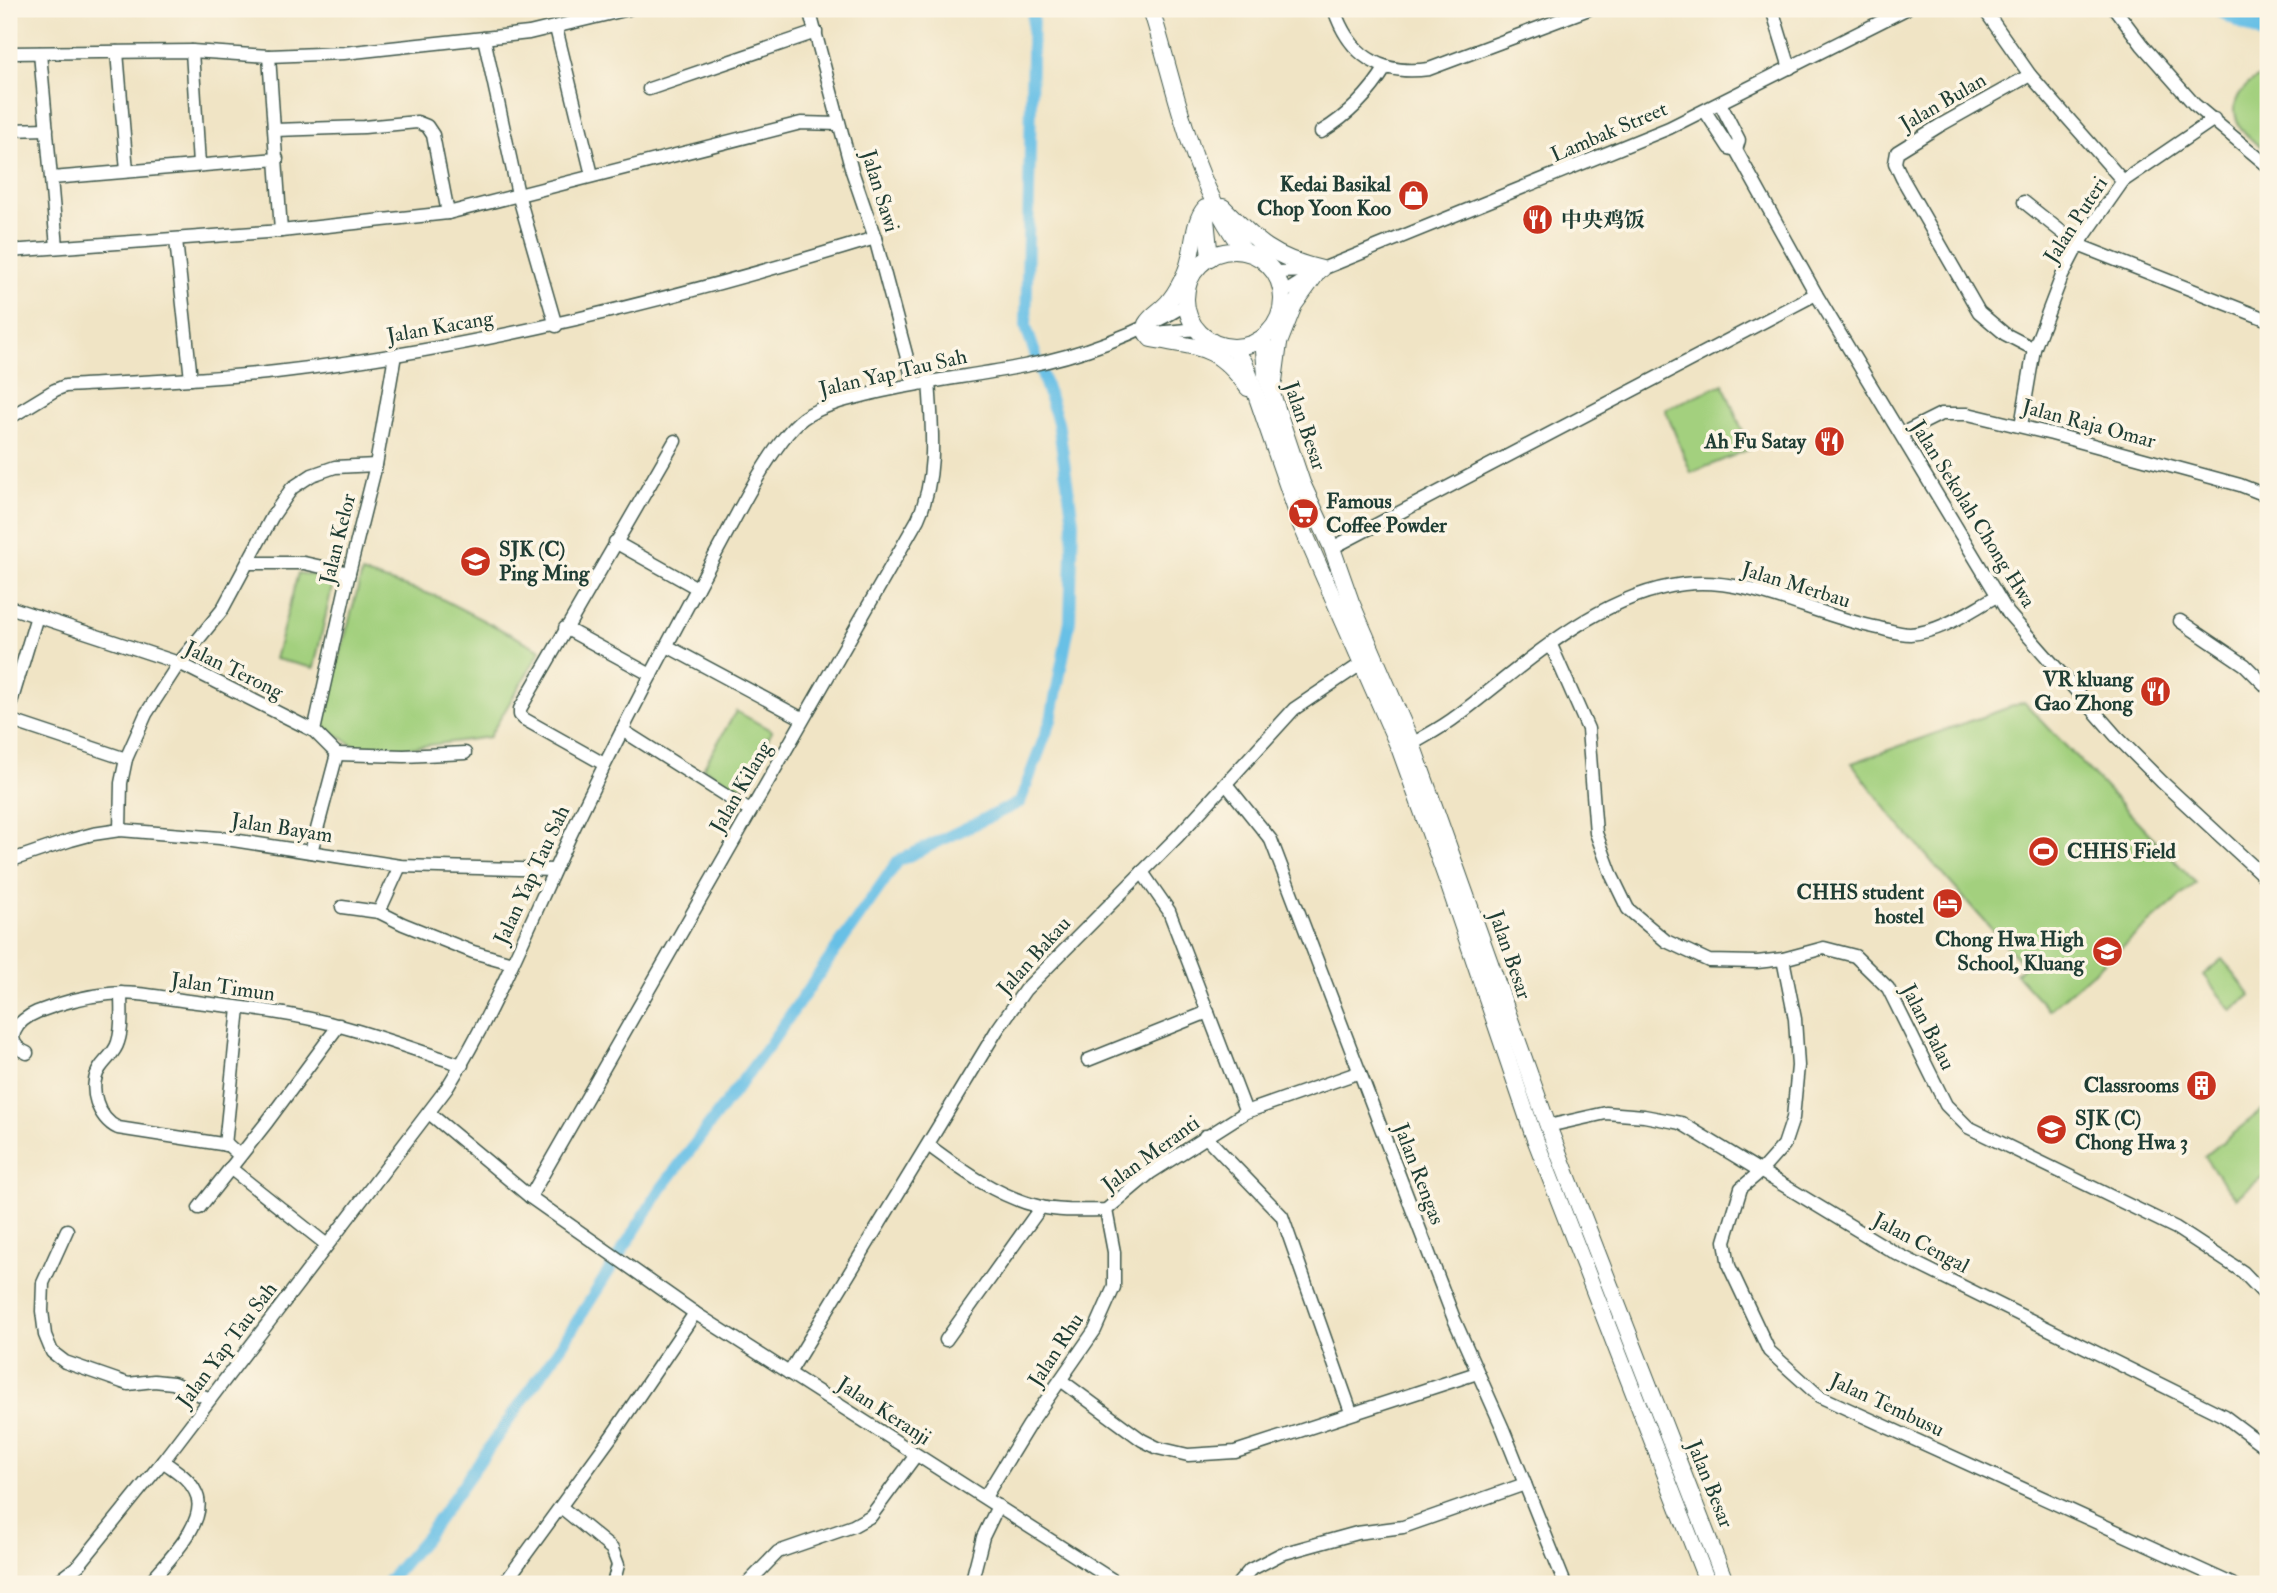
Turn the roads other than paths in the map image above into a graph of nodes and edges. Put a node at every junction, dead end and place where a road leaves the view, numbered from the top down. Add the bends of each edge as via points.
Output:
1 (629, 9) edge
2 (809, 9) edge
3 (1151, 9) edge
4 (1334, 9) edge
5 (1589, 9) edge
6 (1772, 9) edge
7 (1906, 9) edge
8 (1984, 9) edge
9 (2115, 9) edge
10 (556, 27) junction
11 (816, 32) junction
12 (484, 38) junction
13 (192, 51) junction
14 (117, 52) junction
15 (9, 53) edge
16 (40, 53) junction
17 (269, 55) junction
18 (1386, 67) junction
19 (1790, 68) junction
20 (2030, 75) junction
21 (649, 89) dead end
22 (1720, 103) junction
23 (1705, 111) junction
24 (2214, 119) junction
25 (839, 124) junction
26 (47, 129) junction
27 (9, 130) edge
28 (275, 130) junction
29 (1321, 132) dead end
30 (1736, 150) junction
31 (277, 159) junction
32 (199, 165) junction
33 (2268, 166) edge
34 (127, 171) junction
35 (592, 175) junction
36 (52, 178) junction
37 (2123, 181) junction
38 (518, 194) junction
39 (2024, 202) dead end
40 (1210, 206) junction
41 (448, 213) junction
42 (281, 231) junction
43 (875, 238) junction
44 (176, 240) junction
45 (2078, 245) junction
46 (57, 247) junction
47 (9, 251) edge
48 (1245, 252) junction
49 (1210, 258) junction
50 (1320, 270) junction
51 (1274, 272) junction
52 (1282, 294) junction
53 (1816, 294) junction
54 (1187, 304) junction
55 (2268, 320) edge
56 (555, 326) junction
57 (1147, 329) junction
58 (1197, 329) junction
59 (1263, 338) junction
60 (1233, 347) junction
61 (2034, 349) junction
62 (396, 355) junction
63 (191, 379) junction
64 (929, 381) junction
65 (914, 384) junction
66 (1266, 401) junction
67 (9, 418) edge
68 (2021, 426) junction
69 (1901, 434) junction
70 (675, 441) dead end
71 (376, 465) junction
72 (2268, 496) edge
73 (615, 542) junction
74 (1332, 548) junction
75 (249, 563) junction
76 (349, 573) junction
77 (698, 588) junction
78 (1997, 596) junction
79 (9, 607) edge
80 (37, 616) junction
81 (2180, 621) dead end
82 (565, 628) junction
83 (1550, 645) junction
84 (667, 646) junction
85 (179, 663) junction
86 (1361, 664) junction
87 (651, 675) junction
88 (2268, 688) edge
89 (9, 709) edge
90 (803, 719) junction
91 (9, 720) edge
92 (622, 730) junction
93 (314, 731) junction
94 (1412, 744) junction
95 (465, 753) dead end
96 (337, 754) junction
97 (125, 759) junction
98 (604, 764) junction
99 (1226, 784) junction
100 (750, 811) junction
101 (120, 830) junction
102 (311, 852) junction
103 (9, 861) edge
104 (400, 866) junction
105 (554, 870) junction
106 (1142, 872) junction
107 (2268, 880) edge
108 (342, 907) dead end
109 (379, 912) junction
110 (1783, 959) junction
111 (512, 963) junction
112 (121, 993) junction
113 (239, 1008) junction
114 (1208, 1012) junction
115 (339, 1025) junction
116 (27, 1053) dead end
117 (1088, 1060) dead end
118 (461, 1065) junction
119 (1360, 1072) junction
120 (1246, 1112) junction
121 (429, 1113) junction
122 (1548, 1126) junction
123 (1205, 1136) junction
124 (225, 1144) junction
125 (928, 1145) junction
126 (239, 1155) junction
127 (230, 1168) junction
128 (1760, 1172) junction
129 (530, 1197) junction
130 (1041, 1207) junction
131 (199, 1208) dead end
132 (1106, 1210) junction
133 (67, 1230) dead end
134 (327, 1245) junction
135 (2268, 1298) edge
136 (695, 1313) junction
137 (946, 1340) dead end
138 (789, 1373) junction
139 (1477, 1373) junction
140 (1062, 1381) junction
141 (209, 1399) junction
142 (1351, 1412) junction
143 (2268, 1449) edge
144 (916, 1455) junction
145 (163, 1461) junction
146 (1525, 1484) junction
147 (985, 1497) junction
148 (998, 1506) junction
149 (561, 1507) junction
150 (54, 1584) edge
151 (148, 1584) edge
152 (504, 1584) edge
153 (612, 1584) edge
154 (747, 1584) edge
155 (971, 1584) edge
156 (1119, 1584) edge
157 (1238, 1584) edge
158 (1565, 1584) edge
159 (1707, 1584) edge
160 (1726, 1584) edge
161 (2232, 1584) edge

1 - 10 street
2 - 11 street, Jalan Sawi
3 - 40 main road
4 - 18 street via 1357,50
5 - 18 street via 1429,69
6 - 19 street
7 - 19 street, Lambak Street
8 - 20 street
9 - 24 street via 2194,104
10 - 12 street
10 - 35 street
11 - 21 street
11 - 25 street, Jalan Sawi
12 - 17 street
12 - 38 street
13 - 14 street
13 - 17 street
13 - 32 street
14 - 16 street
14 - 34 street
15 - 16 street
16 - 26 street
17 - 28 street
18 - 29 street via 1352,111
19 - 22 street, Lambak Street
20 - 37 street
20 - 61 street, Jalan Bulan via 1904,147 1895,155 1895,163 1979,312 2005,334
22 - 23 street, Lambak Street
22 - 30 street, Jalan Sekolah Chong Hwa via 1739,140
23 - 30 street, Jalan Sekolah Chong Hwa via 1729,148
23 - 50 street, Lambak Street via 1625,148
24 - 33 street
24 - 37 street, Jalan Puteri
25 - 35 street via 802,124
25 - 43 street, Jalan Sawi
26 - 27 street
26 - 36 street
28 - 31 street
28 - 41 street via 417,122 427,126 433,135
30 - 53 street, Jalan Sekolah Chong Hwa
31 - 32 street
31 - 42 street
32 - 34 street
34 - 36 street
35 - 38 street
36 - 46 street
37 - 45 street, Jalan Puteri
38 - 41 street
38 - 56 street
39 - 45 street
40 - 48 main road
40 - 49 main road
40 - 50 main road via 1221,205 1242,229 1279,256
40 - 57 main road via 1198,217 1186,272 1168,303 1151,316
41 - 42 street
42 - 44 street
43 - 56 street, Jalan Kacang via 736,280
43 - 65 street, Jalan Sawi
44 - 46 street
44 - 63 street
45 - 55 street
45 - 61 street, Jalan Puteri
46 - 47 street
48 - 49 main road
48 - 51 main road
49 - 54 main road via 1192,278
50 - 51 street
50 - 52 street
50 - 66 main road via 1300,295 1283,331
51 - 52 main road
52 - 59 main road via 1278,318
53 - 69 street, Jalan Sekolah Chong Hwa
53 - 74 street
54 - 57 street, Jalan Yap Tau Sah
54 - 58 main road
56 - 62 street, Jalan Kacang
57 - 58 street, Jalan Yap Tau Sah
57 - 64 street, Jalan Yap Tau Sah via 1023,367
57 - 66 main road via 1151,339 1215,354
58 - 60 main road via 1219,345
59 - 60 main road
59 - 66 main road, Jalan Besar
60 - 66 main road, Jalan Besar
61 - 68 street, Jalan Puteri
62 - 63 street, Jalan Kacang
62 - 71 street, Jalan Kelor
63 - 67 street, Jalan Kacang via 65,386
64 - 65 street, Jalan Yap Tau Sah
64 - 90 street, Jalan Kilang via 933,455 926,502
65 - 77 street, Jalan Yap Tau Sah via 829,404 804,417 787,434 748,494
66 - 74 main road, Jalan Besar
66 - 86 main road, Jalan Besar via 1301,525
68 - 69 street, Jalan Raja Omar via 1968,414 1941,414
68 - 72 street, Jalan Raja Omar
69 - 78 street, Jalan Sekolah Chong Hwa
70 - 73 street
71 - 75 street via 335,467 292,488
71 - 76 street, Jalan Kelor
73 - 77 street
73 - 82 street
74 - 94 main road, Jalan Besar
75 - 76 street via 304,563
75 - 85 street via 222,610
76 - 93 street, Jalan Kelor
77 - 84 street, Jalan Yap Tau Sah
78 - 83 street, Jalan Merbau via 1942,627 1909,634 1864,626 1732,584 1684,584 1634,595
78 - 107 street, Jalan Sekolah Chong Hwa via 2116,736
79 - 80 street, Jalan Terong
80 - 85 street, Jalan Terong
80 - 89 street
81 - 88 street via 2245,665
82 - 87 street
82 - 98 street via 520,715
83 - 94 street, Jalan Merbau via 1454,719
83 - 110 street, Jalan Balau via 1588,729 1596,833 1628,909 1666,941 1709,961
84 - 87 street, Jalan Yap Tau Sah
84 - 90 street
85 - 93 street, Jalan Terong
85 - 97 street via 146,714
86 - 99 street, Jalan Bakau via 1294,709
86 - 159 main road, Jalan Besar via 1400,750 1532,1131
87 - 92 street, Jalan Yap Tau Sah
90 - 100 street, Jalan Kilang
91 - 97 street
92 - 98 street, Jalan Yap Tau Sah
92 - 100 street
93 - 96 street, Jalan Terong
94 - 122 main road, Jalan Besar
95 - 96 street
96 - 102 street
97 - 101 street
98 - 105 street, Jalan Yap Tau Sah
99 - 106 street, Jalan Bakau
99 - 119 street, Jalan Rengas via 1271,841
100 - 129 street, Jalan Kilang
101 - 102 street, Jalan Bayam
101 - 103 street, Jalan Bayam via 71,839
102 - 104 street, Jalan Bayam
104 - 105 street, Jalan Bayam
104 - 109 street
105 - 111 street, Jalan Yap Tau Sah
106 - 114 street via 1169,911
106 - 125 street, Jalan Bakau via 1025,990
108 - 109 street
109 - 111 street via 473,952
110 - 128 street, Jalan Tembusu via 1798,1066 1793,1118 1784,1145
110 - 135 street, Jalan Balau via 1824,948 1856,956 1888,988 1946,1105 1968,1127 2176,1228 2243,1272
111 - 118 street, Jalan Yap Tau Sah
112 - 113 street, Jalan Timun
112 - 116 street, Jalan Timun via 81,999 24,1017 10,1035 13,1044
112 - 124 street via 120,1038 96,1077 101,1115 108,1124 125,1130
113 - 115 street, Jalan Timun
113 - 124 street
114 - 117 street
114 - 120 street
115 - 118 street, Jalan Timun
115 - 126 street
118 - 121 street, Jalan Yap Tau Sah
119 - 120 street, Jalan Meranti
119 - 139 street, Jalan Rengas
120 - 123 street, Jalan Meranti
121 - 129 street
121 - 134 street, Jalan Yap Tau Sah
122 - 128 street, Jalan Cengal via 1606,1114 1681,1123
122 - 160 main road, Jalan Besar
123 - 132 street, Jalan Meranti
123 - 142 street via 1282,1216
124 - 126 street
125 - 130 street, Jalan Meranti via 975,1180
125 - 138 street, Jalan Bakau
126 - 127 street
127 - 131 street
127 - 134 street
128 - 143 street, Jalan Cengal via 1896,1254 2224,1416
128 - 161 street, Jalan Tembusu via 1741,1188 1725,1241 1730,1266 1769,1351 1793,1375 1819,1396
129 - 136 street, Jalan Keranji
130 - 132 street, Jalan Meranti
130 - 137 street
132 - 140 street, Jalan Rhu via 1114,1252 1114,1287 1095,1330
133 - 141 street via 43,1283 45,1335 52,1353 128,1384 173,1383
134 - 141 street, Jalan Yap Tau Sah
136 - 138 street, Jalan Keranji
136 - 149 street
138 - 144 street, Jalan Keranji
139 - 142 street
139 - 146 street, Jalan Rengas
140 - 142 street via 1142,1440 1188,1455 1235,1452
140 - 147 street, Jalan Rhu via 1029,1424
141 - 145 street, Jalan Yap Tau Sah
144 - 147 street, Jalan Keranji
144 - 154 street via 871,1516 853,1527 778,1552
145 - 150 street, Jalan Yap Tau Sah via 79,1565
145 - 151 street via 191,1483 198,1509 183,1542
146 - 157 street via 1403,1527 1357,1532 1281,1554 1250,1570
146 - 158 street, Jalan Rengas
147 - 148 street, Jalan Keranji
148 - 155 street
148 - 156 street, Jalan Keranji
149 - 152 street
149 - 153 street via 612,1549 618,1565

